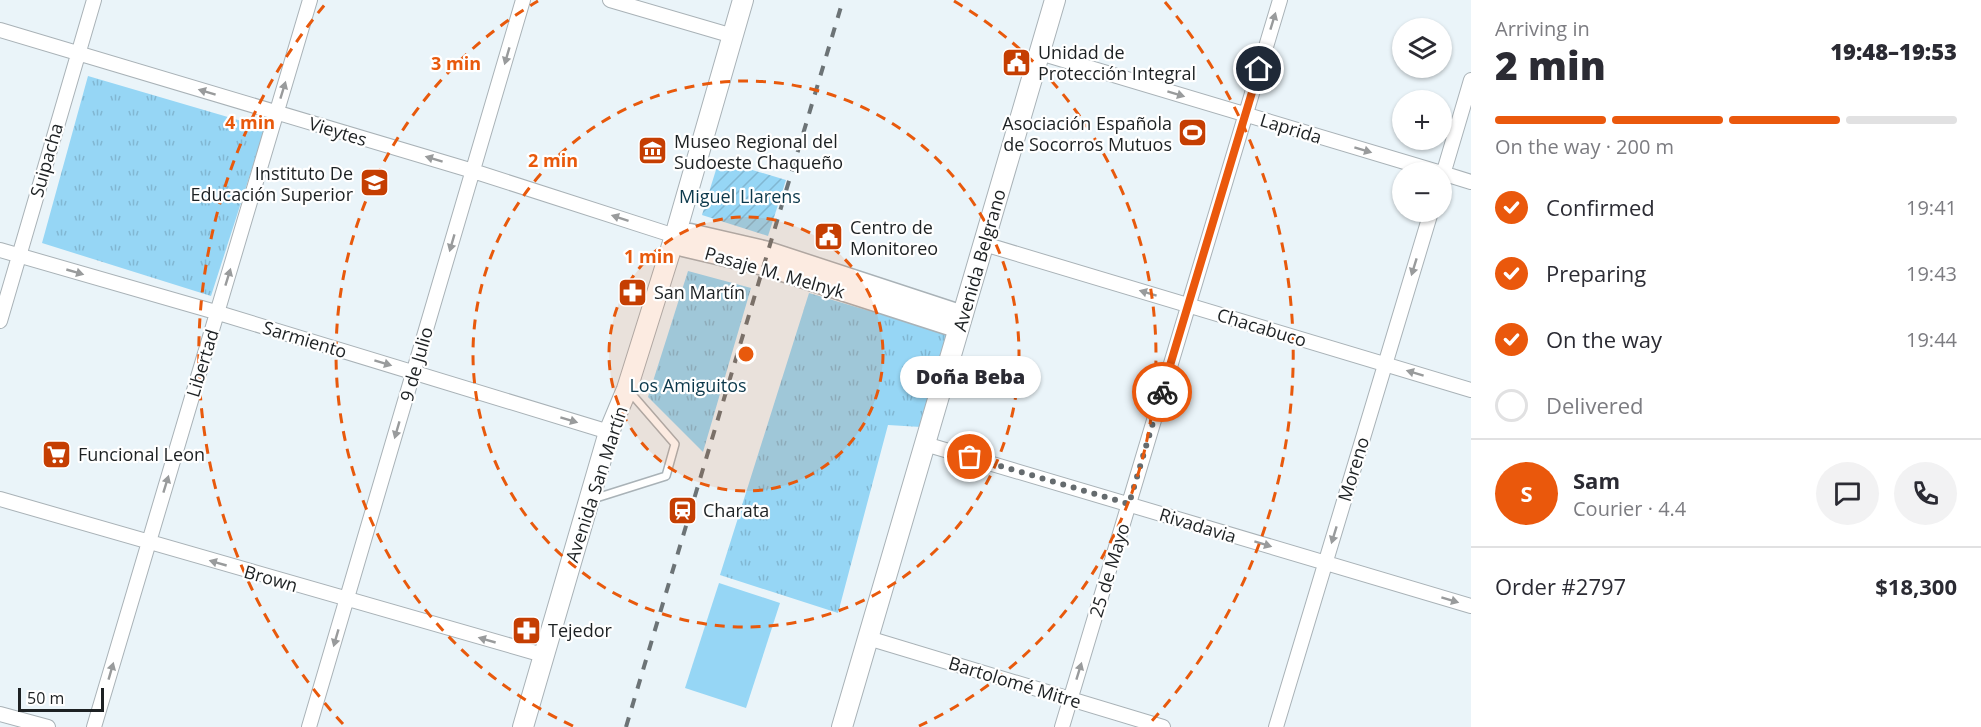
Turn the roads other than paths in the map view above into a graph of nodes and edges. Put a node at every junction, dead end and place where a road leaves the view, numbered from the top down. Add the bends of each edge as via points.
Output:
1 (94, 0) edge
2 (310, 0) edge
3 (523, 0) edge
4 (610, 0) edge
5 (743, 0) edge
6 (1055, 0) edge
7 (1280, 0) edge
8 (0, 30) edge
9 (733, 36) junction
10 (77, 53) junction
11 (1040, 53) junction
12 (1471, 80) edge
13 (276, 112) junction
14 (1245, 115) junction
15 (1401, 162) edge
16 (1445, 162) edge
17 (473, 171) junction
18 (1452, 177) edge
19 (1471, 182) edge
20 (1428, 222) edge
21 (675, 236) junction
22 (984, 244) junction
23 (0, 250) edge
24 (19, 256) junction
25 (1188, 305) junction
26 (217, 312) junction
27 (0, 321) edge
28 (961, 322) junction
29 (1385, 364) junction
30 (414, 372) junction
31 (627, 389) junction
32 (1471, 390) edge
33 (609, 432) junction
34 (925, 444) junction
35 (0, 499) edge
36 (590, 499) junction
37 (1129, 504) junction
38 (149, 543) junction
39 (1325, 563) junction
40 (347, 600) junction
41 (1471, 606) edge
42 (868, 638) junction
43 (543, 655) junction
44 (1070, 699) junction
45 (0, 714) edge
46 (48, 727) edge
47 (94, 727) edge
48 (309, 727) edge
49 (523, 727) edge
50 (842, 727) edge
51 (1062, 727) edge
52 (1163, 727) edge
53 (1276, 727) edge

1 - 10 street, Suipacha
13 -> 2 street, Libertad
3 -> 17 street, 9 de Julio
4 - 9 street
5 - 9 main road, Avenida San Martín
6 - 11 main road, Avenida Belgrano
14 -> 7 street, 25 de Mayo
8 - 10 street, Vieytes
9 - 21 main road, Avenida San Martín
13 -> 10 street, Vieytes
10 - 24 street, Suipacha
11 -> 14 street, Laprida
11 - 22 main road, Avenida Belgrano
12 - 16 street
17 -> 13 street, Vieytes
26 -> 13 street, Libertad
14 -> 15 street, Laprida
14 - 25 street, 25 de Mayo
21 -> 17 street, Vieytes
17 -> 30 street, 9 de Julio
18 - 19 street, Laprida
20 -> 29 street, Moreno
21 - 28 street, Pasaje M. Melnyk via 683,247
21 - 31 main road, Avenida San Martín
25 -> 22 street, Chacabuco
22 - 28 main road, Avenida Belgrano
23 - 24 street, Sarmiento
24 -> 26 street, Sarmiento
24 - 27 street, Suipacha
25 - 29 street, Chacabuco
25 - 37 street, 25 de Mayo
26 -> 30 street, Sarmiento
38 -> 26 street, Libertad
28 - 34 main road, Avenida Belgrano
32 -> 29 street, Chacabuco
29 -> 39 street, Moreno
30 -> 33 street, Sarmiento
30 -> 40 street, 9 de Julio
31 - 33 main road, Avenida San Martín
31 - 36 lane via 675,444 666,476
33 - 36 main road, Avenida San Martín
34 - 37 street, Rivadavia
34 - 42 main road, Avenida Belgrano
35 - 38 street, Brown
36 - 43 main road, Avenida San Martín
37 -> 39 street, Rivadavia
44 -> 37 street, 25 de Mayo
40 -> 38 street, Brown
47 -> 38 street, Libertad
39 -> 41 street, Rivadavia
39 - 53 street, Moreno
43 -> 40 street, Brown
40 -> 48 street, 9 de Julio
42 - 44 street, Bartolomé Mitre
42 - 50 main road, Avenida Belgrano
43 - 49 main road, Avenida San Martín
44 - 51 street, 25 de Mayo
44 - 52 street, Bartolomé Mitre
45 - 46 street

